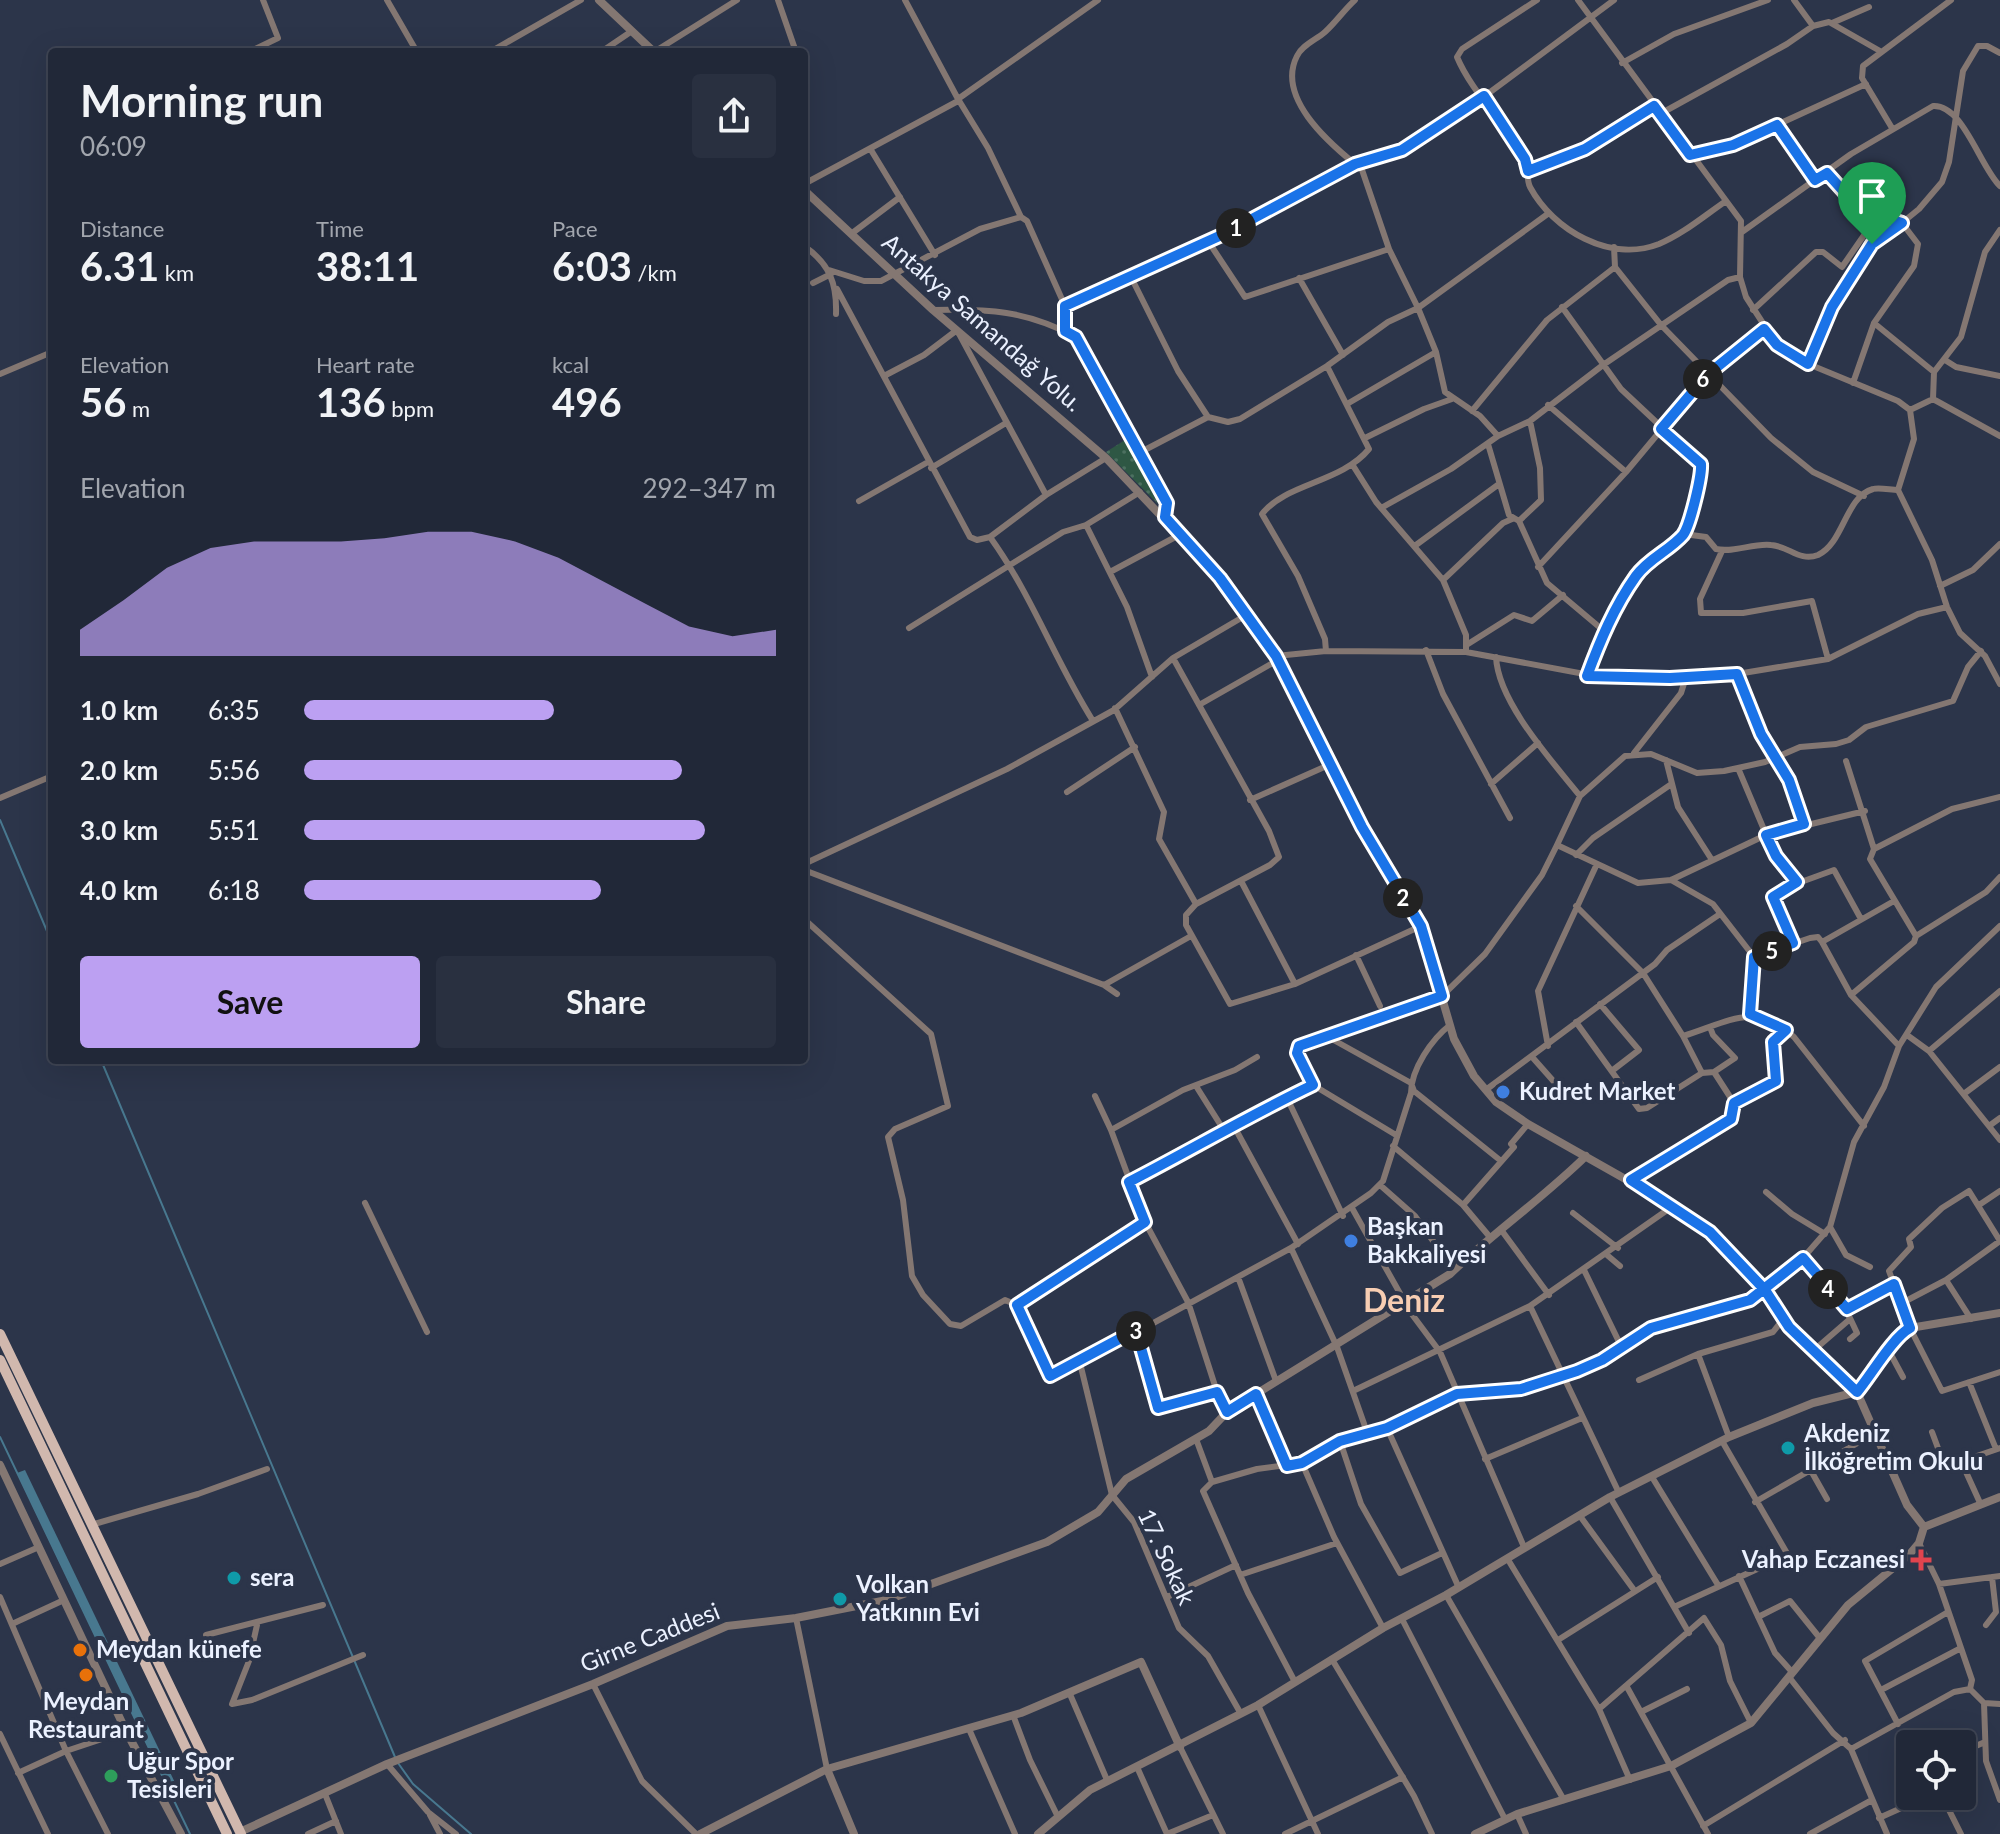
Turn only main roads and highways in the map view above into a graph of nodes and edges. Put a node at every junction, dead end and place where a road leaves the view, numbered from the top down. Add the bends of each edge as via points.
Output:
1 (0, 1334) edge
2 (0, 1360) edge
3 (240, 1833) edge
4 (227, 1834) edge

1 - 3 main road
2 - 4 main road

